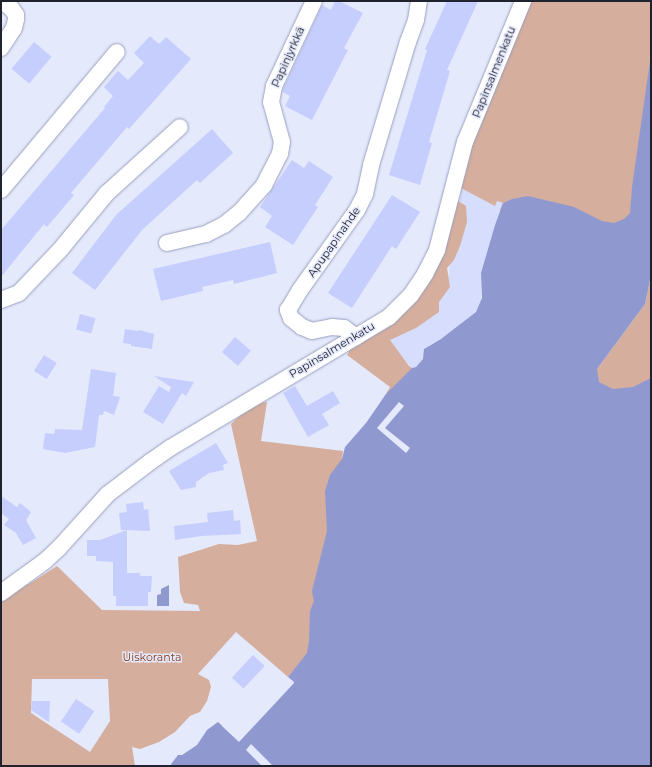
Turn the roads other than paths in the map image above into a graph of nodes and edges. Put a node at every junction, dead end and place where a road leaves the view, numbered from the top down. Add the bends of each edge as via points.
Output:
1 (2, 1) edge
2 (314, 1) edge
3 (419, 1) edge
4 (523, 1) edge
5 (1, 48) edge
6 (117, 52) dead end
7 (180, 127) dead end
8 (1, 190) edge
9 (167, 244) dead end
10 (3, 299) edge
11 (356, 337) junction
12 (1, 592) edge

1 - 5 street via 16,15 16,19 14,28
2 - 9 street, Papinjyrkkä via 274,86 271,102 282,142 280,154 264,185 239,213 224,225 206,234
3 - 11 street, Apupapinahde via 416,20 371,165 365,194 357,210 288,310 291,318 312,331 332,327 344,328
4 - 11 street, Papinsalmenkatu via 465,142 437,250 425,274 399,308
6 - 8 street
7 - 10 street via 107,193 60,250 19,293
11 - 12 street, Papinsalmenkatu via 150,462 108,494 45,561

